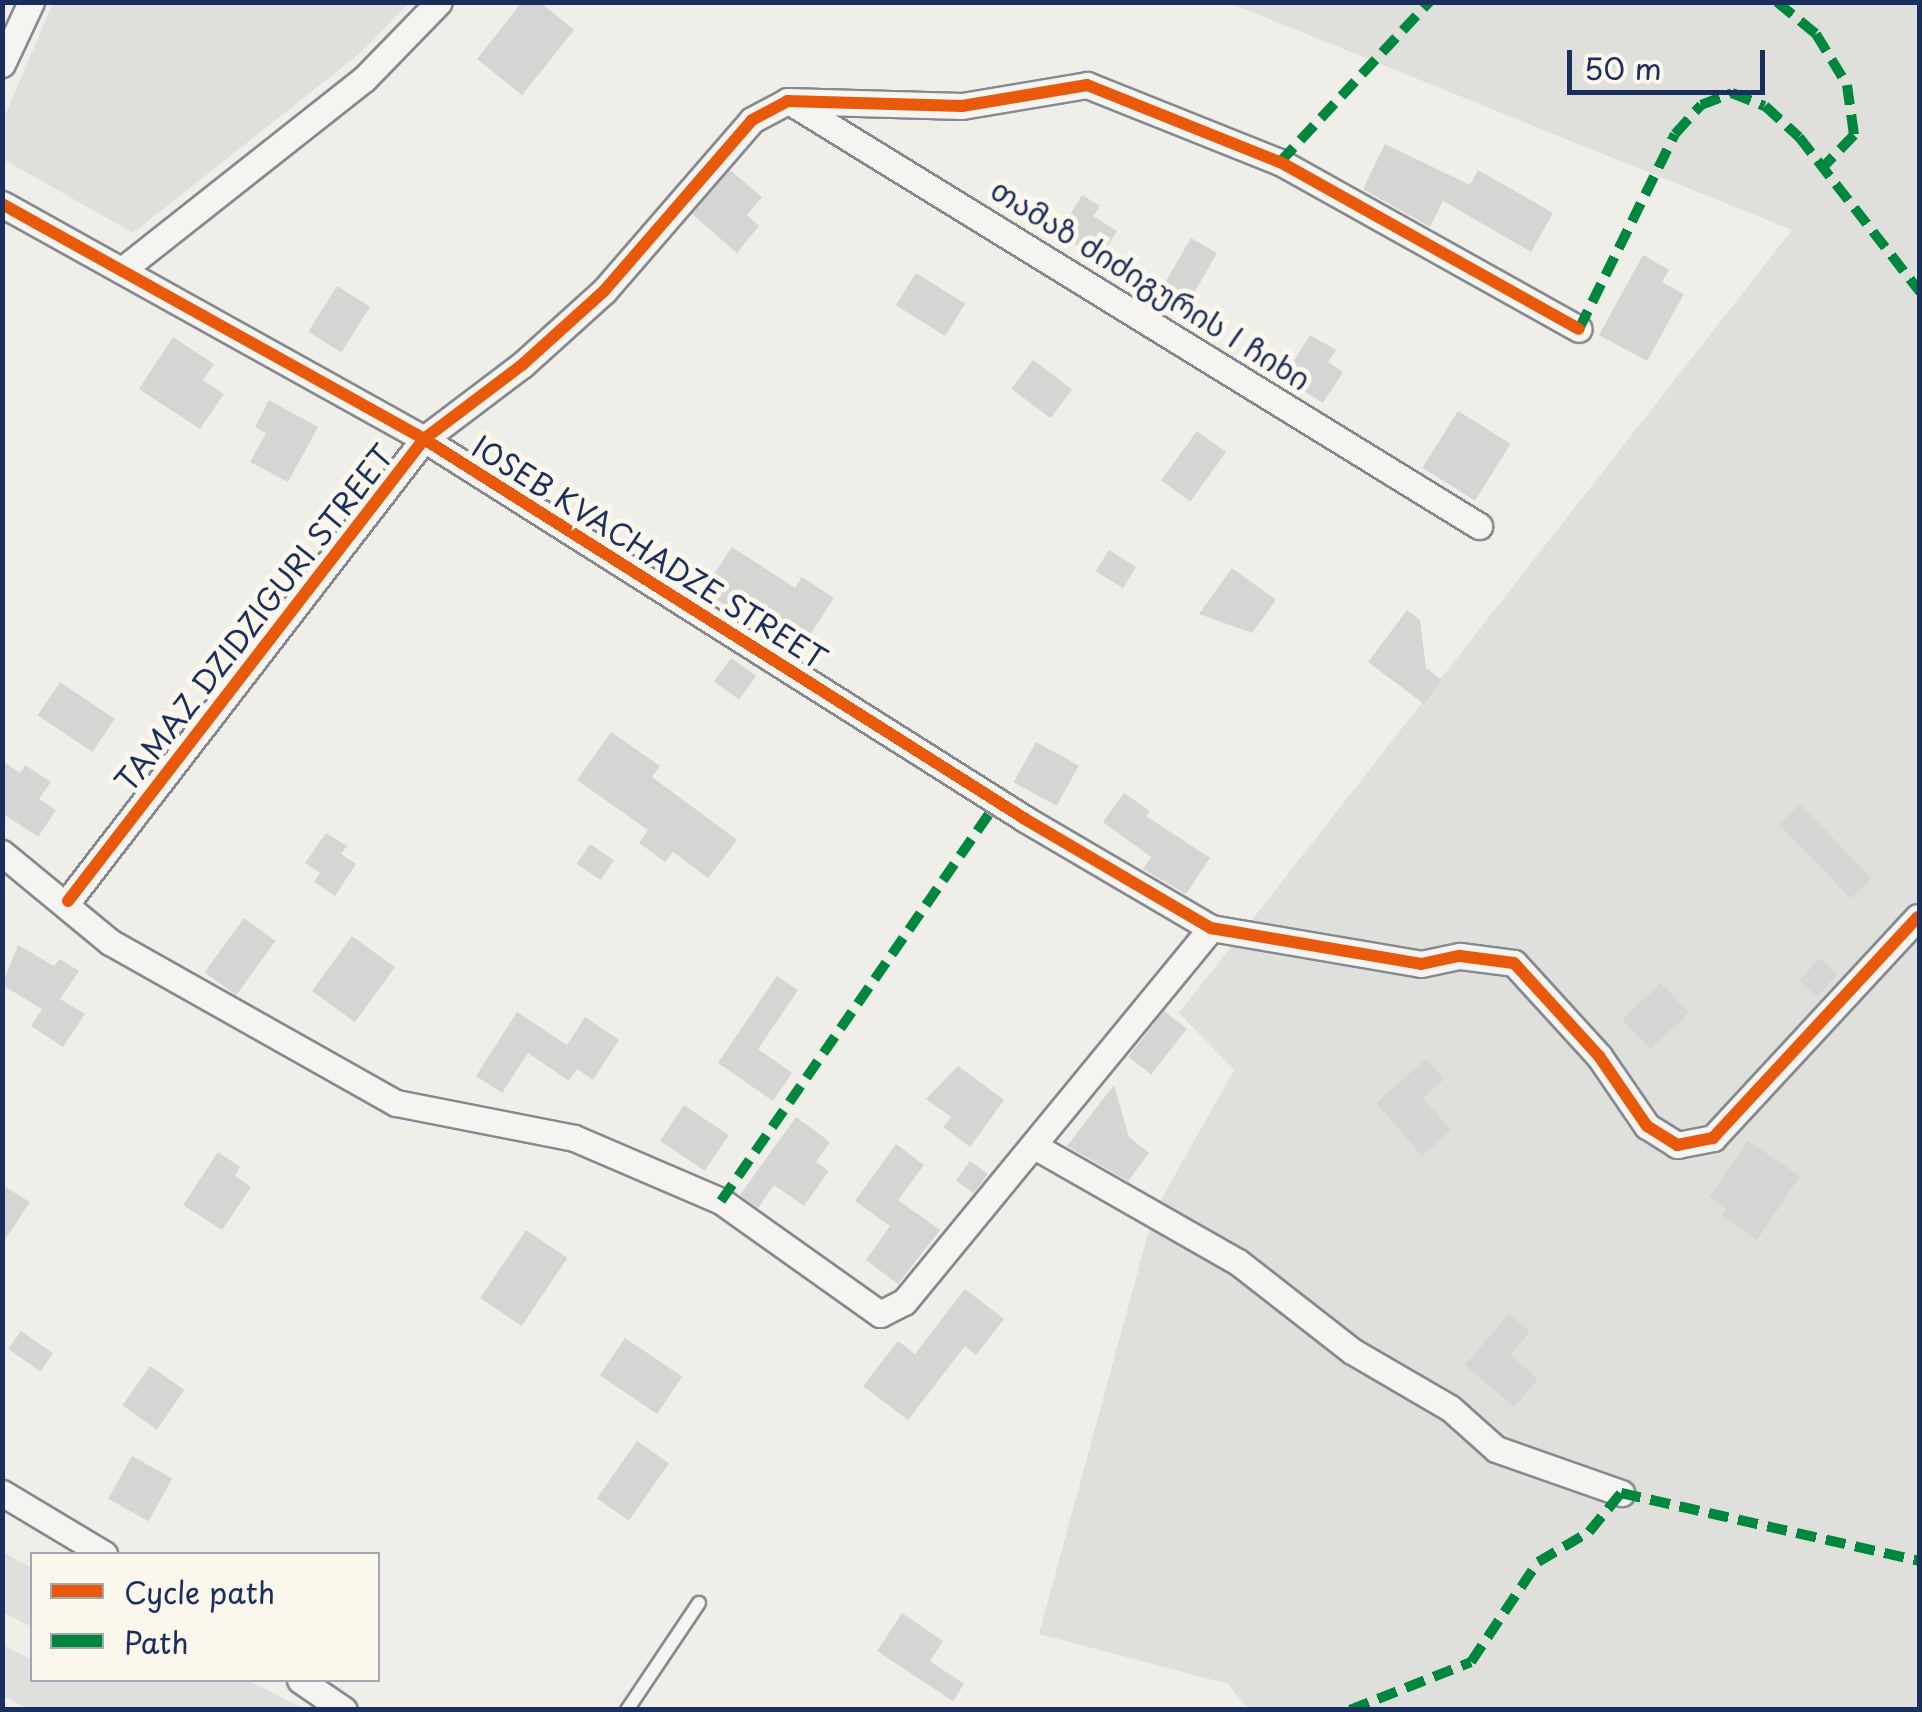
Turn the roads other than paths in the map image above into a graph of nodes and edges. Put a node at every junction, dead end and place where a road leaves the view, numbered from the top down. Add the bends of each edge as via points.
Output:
1 (31, 2) edge
2 (439, 2) edge
3 (2, 64) edge
4 (787, 101) junction
5 (2, 204) edge
6 (122, 270) junction
7 (1579, 329) dead end
8 (424, 439) junction
9 (1479, 526) dead end
10 (2, 852) edge
11 (68, 900) junction
12 (1918, 917) edge
13 (1211, 928) junction
14 (1036, 1146) junction
15 (2, 1492) edge
16 (1621, 1493) dead end
17 (101, 1552) edge
18 (699, 1603) dead end
19 (303, 1682) edge
20 (344, 1710) edge
21 (627, 1710) edge

1 - 3 street
2 - 6 street via 364,80
4 - 7 street via 962,106 1087,85 1280,162
4 - 8 street, TAMAZ DZIDZIGURI STREET via 752,120 604,291 522,366
4 - 9 street, თამაზ ძიძიგურის I ჩიხი
5 - 6 street, IOSEB KVACHADZE STREET
6 - 8 street, IOSEB KVACHADZE STREET
8 - 11 street, TAMAZ DZIDZIGURI STREET
8 - 13 street, IOSEB KVACHADZE STREET via 1025,819
10 - 11 street
11 - 14 street via 110,942 396,1104 574,1138 721,1202 880,1314 904,1302
12 - 13 street via 1713,1138 1677,1145 1647,1126 1599,1056 1514,963 1460,956 1421,964
13 - 14 street
14 - 16 street via 1238,1262 1352,1352 1450,1408 1496,1449
15 - 17 street
18 - 21 lane
19 - 20 street

